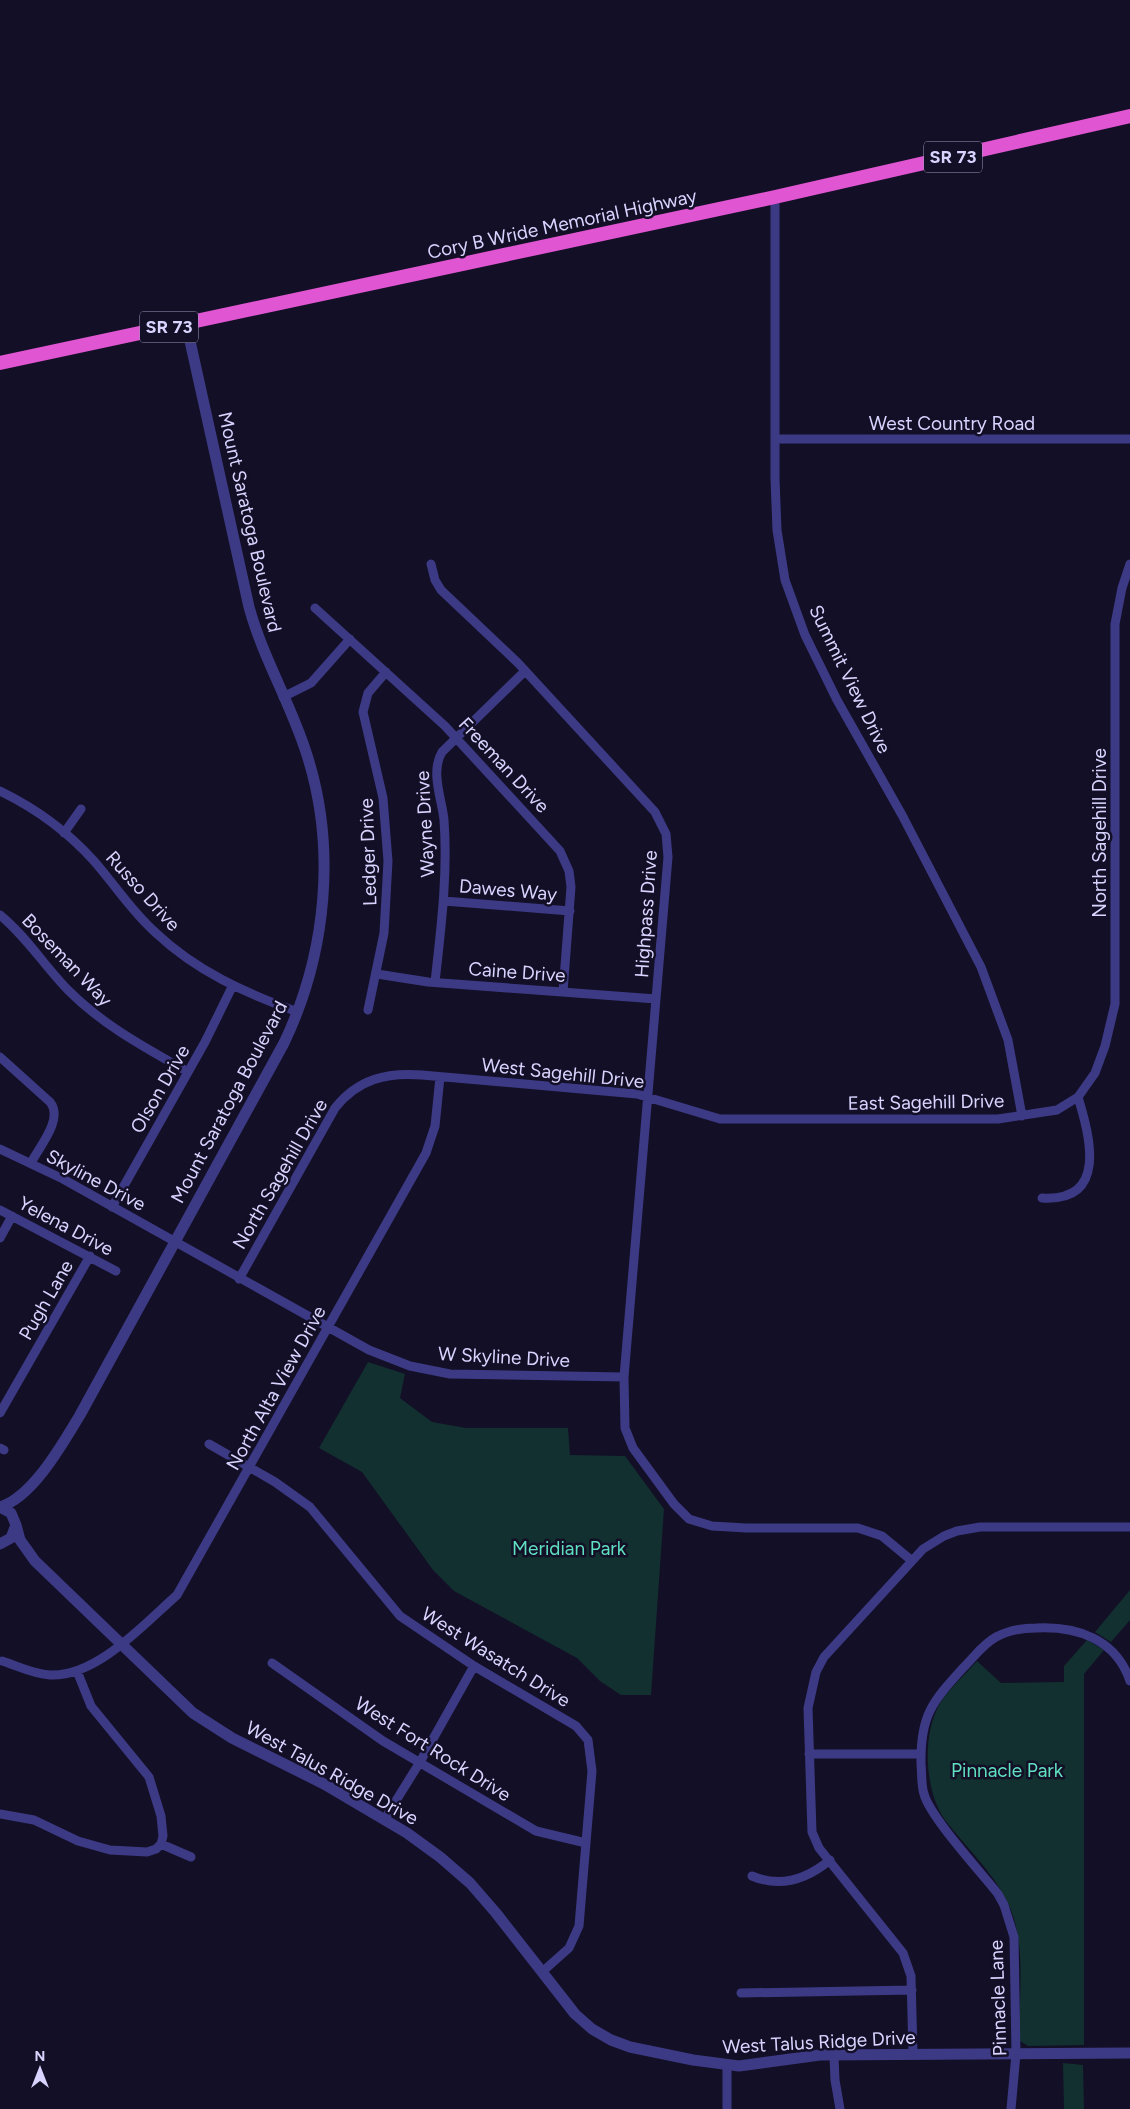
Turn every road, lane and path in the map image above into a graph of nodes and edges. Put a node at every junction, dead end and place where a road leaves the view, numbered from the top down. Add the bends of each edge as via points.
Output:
1 (1130, 116) edge
2 (775, 197) junction
3 (186, 323) junction
4 (0, 362) edge
5 (775, 439) junction
6 (1130, 439) edge
7 (432, 564) dead end
8 (1130, 564) edge
9 (315, 608) dead end
10 (350, 640) junction
11 (526, 671) junction
12 (386, 672) junction
13 (283, 697) junction
14 (457, 738) junction
15 (0, 791) edge
16 (81, 808) dead end
17 (64, 833) junction
18 (444, 901) junction
19 (570, 911) junction
20 (0, 915) edge
21 (377, 974) junction
22 (434, 982) junction
23 (233, 986) junction
24 (563, 992) junction
25 (656, 999) junction
26 (368, 1010) dead end
27 (298, 1012) junction
28 (0, 1057) edge
29 (188, 1072) junction
30 (440, 1077) junction
31 (648, 1097) junction
32 (1078, 1097) junction
33 (1022, 1116) junction
34 (769, 1119) joint
35 (0, 1149) edge
36 (31, 1163) junction
37 (1042, 1198) dead end
38 (112, 1207) junction
39 (0, 1210) edge
40 (12, 1216) junction
41 (0, 1238) edge
42 (174, 1242) junction
43 (90, 1256) junction
44 (116, 1271) dead end
45 (239, 1279) junction
46 (328, 1328) junction
47 (624, 1377) junction
48 (0, 1413) edge
49 (209, 1444) dead end
50 (250, 1468) junction
51 (30, 1486) junction
52 (0, 1507) edge
53 (16, 1523) junction
54 (1130, 1526) edge
55 (2, 1544) edge
56 (911, 1560) junction
57 (35, 1561) junction
58 (121, 1644) junction
59 (2, 1661) dead end
60 (272, 1663) dead end
61 (474, 1666) junction
62 (77, 1671) junction
63 (1130, 1681) edge
64 (809, 1754) junction
65 (921, 1754) junction
66 (420, 1762) junction
67 (0, 1814) edge
68 (384, 1820) junction
69 (586, 1843) junction
70 (161, 1844) junction
71 (191, 1857) dead end
72 (830, 1860) junction
73 (752, 1876) dead end
74 (542, 1972) junction
75 (912, 1990) junction
76 (741, 1993) dead end
77 (1130, 2052) edge
78 (913, 2054) junction
79 (1016, 2054) junction
80 (834, 2056) junction
81 (727, 2065) junction
82 (727, 2109) edge
83 (840, 2109) edge
84 (1011, 2109) edge

1 - 2 highway, Cory B Wride Memorial Highway / SR 73
2 - 3 highway, Cory B Wride Memorial Highway / SR 73
2 - 5 street, Summit View Drive
3 - 4 highway, Cory B Wride Memorial Highway / SR 73
3 - 13 street, Mount Saratoga Boulevard via 249,607 263,652
5 - 6 street, West Country Road
5 - 33 street, Summit View Drive via 777,530 785,580 805,635 981,967 1008,1040
7 - 11 street, Highpass Drive via 441,590
8 - 32 street, North Sagehill Drive via 1116,624 1115,1004 1095,1073
9 - 10 street, Freeman Drive
10 - 12 street, Freeman Drive
10 - 13 street via 314,680
11 - 14 street, Wayne Drive
11 - 25 street, Highpass Drive via 655,812 663,826 668,850
12 - 14 street, Freeman Drive
12 - 21 street, Ledger Drive via 368,693 363,712 380,780 388,845 386,915
13 - 27 street, Mount Saratoga Boulevard via 311,767 323,842 320,926
14 - 18 street, Wayne Drive via 442,752 436,767 445,834
14 - 19 street, Freeman Drive via 560,851 571,879
15 - 17 street, Russo Drive
16 - 17 street
17 - 23 street, Russo Drive via 93,860 157,935
18 - 19 street, Dawes Way
18 - 22 street, Wayne Drive
19 - 24 street, Freeman Drive
20 - 29 street, Boseman Way via 25,938 68,990 96,1015 124,1036
21 - 22 street, Caine Drive
21 - 26 street, Ledger Drive
22 - 24 street, Caine Drive
23 - 27 street, Russo Drive
23 - 29 street, Olson Drive
24 - 25 street, Caine Drive
25 - 31 street, Highpass Drive
27 - 42 street, Mount Saratoga Boulevard
28 - 36 street via 50,1102 55,1111 53,1122
29 - 38 street, Olson Drive
30 - 31 street, West Sagehill Drive
30 - 45 street, North Sagehill Drive via 402,1073 384,1076 363,1084 343,1098
30 - 46 street, North Alta View Drive via 435,1126 426,1153
31 - 34 street, West Sagehill Drive via 720,1118
31 - 47 street, Highpass Drive
32 - 33 street, East Sagehill Drive via 1057,1110
32 - 37 street via 1090,1142 1090,1168 1078,1189 1059,1199
33 - 34 street, East Sagehill Drive via 998,1119
35 - 36 street, Skyline Drive
36 - 38 street, Skyline Drive
38 - 42 street, Skyline Drive
39 - 40 street, Yelena Drive
40 - 41 street
40 - 43 street, Yelena Drive
42 - 45 street, W Skyline Drive
42 - 51 street, Mount Saratoga Boulevard via 70,1432
43 - 44 street, Yelena Drive
43 - 48 street, Pugh Lane
45 - 46 street, W Skyline Drive
46 - 47 street, W Skyline Drive via 369,1350 410,1366 450,1374
46 - 50 street, North Alta View Drive
47 - 56 street, Highpass Drive via 625,1428 633,1448 688,1518 712,1526 858,1528 890,1541
49 - 50 street, West Wasatch Drive
50 - 58 street, North Alta View Drive via 177,1595
50 - 61 street, West Wasatch Drive via 310,1507 400,1616
51 - 52 street, Mount Saratoga Boulevard
51 - 53 street, Mount Saratoga Boulevard via 18,1509
52 - 53 street via 11,1513
53 - 55 street, Mount Saratoga Boulevard via 11,1538
53 - 57 street, West Talus Ridge Drive via 23,1544
54 - 56 street via 957,1531 944,1536
55 - 57 street, West Talus Ridge Drive via 15,1547
56 - 64 street via 834,1644 816,1672 809,1701
57 - 58 street, West Talus Ridge Drive
58 - 62 street, North Alta View Drive via 95,1663
58 - 68 street, West Talus Ridge Drive via 180,1702 207,1723 324,1784
59 - 62 street, North Alta View Drive via 42,1674
60 - 66 street, West Fort Rock Drive via 383,1741
61 - 66 street
61 - 69 street, West Wasatch Drive via 576,1726 588,1740 592,1771
62 - 70 street via 91,1706 148,1777 161,1816
63 - 65 street, Pinnacle Lane via 1126,1670 1106,1645 1094,1637 1064,1628 1023,1628 996,1637 984,1645 933,1702 924,1723
64 - 65 street
64 - 72 street via 812,1832 819,1848
65 - 79 street, Pinnacle Lane via 924,1795 930,1808 998,1894 1010,1921 1014,1953
66 - 68 street
66 - 69 street, West Fort Rock Drive via 536,1831
67 - 70 street via 34,1820 78,1841 110,1850 147,1852
68 - 74 street, West Talus Ridge Drive via 424,1845 470,1883
69 - 74 street via 579,1926 569,1948
70 - 71 street
72 - 73 street via 803,1878 768,1881
72 - 75 street via 903,1953
74 - 81 street, West Talus Ridge Drive via 575,2014 611,2040 640,2049
75 - 76 street
75 - 78 street
77 - 79 street, West Talus Ridge Drive
78 - 79 street, West Talus Ridge Drive
78 - 80 street, West Talus Ridge Drive
79 - 84 street, Pinnacle Lane
80 - 81 street, West Talus Ridge Drive
80 - 83 street
81 - 82 street

